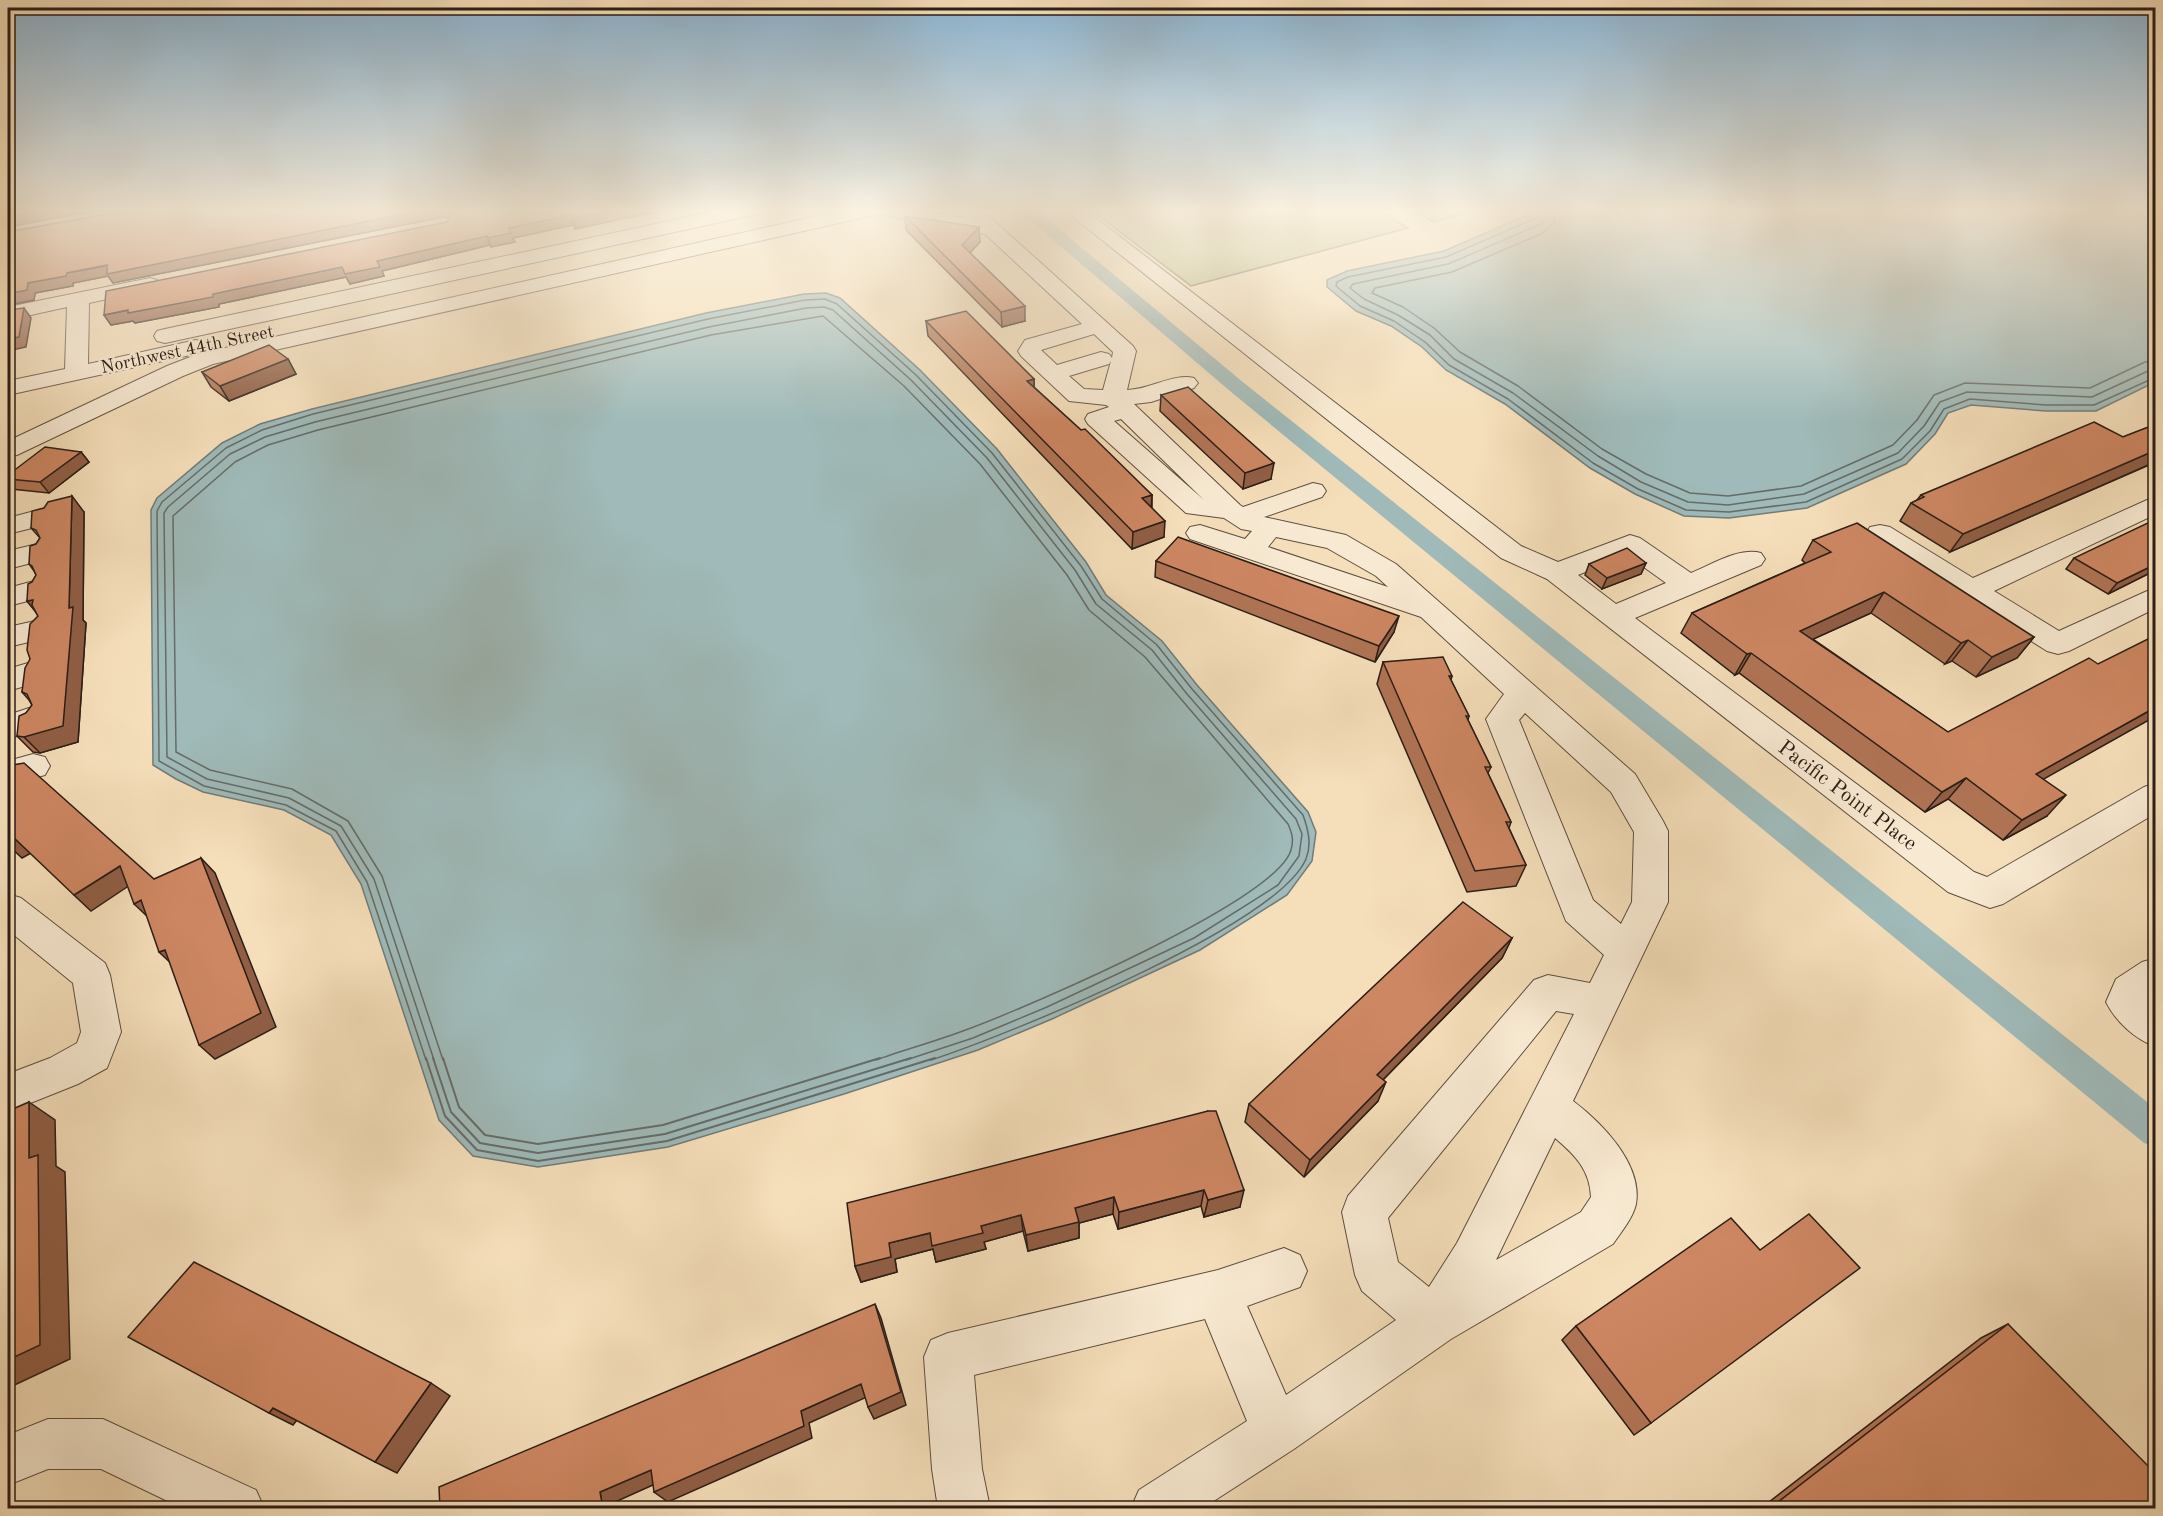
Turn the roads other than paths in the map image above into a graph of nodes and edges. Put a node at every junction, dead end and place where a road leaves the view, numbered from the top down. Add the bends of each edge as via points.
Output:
1 (172, 280) edge
2 (449, 280) edge
3 (489, 280) edge
4 (558, 280) joint
5 (615, 280) edge
6 (1047, 280) edge
7 (1161, 280) edge
8 (620, 288) dead end
9 (509, 291) junction
10 (78, 299) junction
11 (569, 300) dead end
12 (8, 313) edge
13 (521, 313) dead end
14 (1090, 319) junction
15 (1101, 359) dead end
16 (199, 362) junction
17 (70, 368) junction
18 (8, 370) edge
19 (1053, 373) junction
20 (224, 375) edge
21 (1186, 383) dead end
22 (142, 387) junction
23 (8, 388) edge
24 (167, 402) dead end
25 (1120, 404) junction
26 (53, 428) junction
27 (8, 450) edge
28 (1314, 491) dead end
29 (2156, 504) edge
30 (46, 516) edge
31 (8, 526) edge
32 (1248, 527) junction
33 (1200, 533) dead end
34 (1880, 533) dead end
35 (37, 553) edge
36 (1751, 559) dead end
37 (8, 560) edge
38 (1557, 573) junction
39 (1688, 585) junction
40 (1972, 590) junction
41 (2156, 596) edge
42 (1613, 616) junction
43 (1523, 693) junction
44 (2156, 796) edge
45 (8, 909) edge
46 (1626, 951) junction
47 (2156, 974) edge
48 (1600, 1002) junction
49 (2156, 1029) edge
50 (8, 1093) edge
51 (1548, 1108) junction
52 (1284, 1271) dead end
53 (1218, 1293) junction
54 (1434, 1322) junction
55 (1276, 1431) junction
56 (8, 1460) edge
57 (238, 1509) edge
58 (964, 1509) edge
59 (1157, 1509) edge

1 - 10 street
2 - 17 street, Northwest 44th Street
3 - 17 street, Northwest 44th Street
4 - 9 street
4 - 11 street
5 - 8 street
6 - 14 street
7 - 38 street, Pacific Point Place via 1511,552
9 - 13 street
9 - 16 street via 457,311 400,326 314,345
10 - 12 street
10 - 17 street
14 - 19 street via 1033,345 1029,351
14 - 25 street via 1125,351
15 - 19 street
16 - 20 street
16 - 22 street
17 - 18 street, Northwest 44th Street
17 - 23 street, Northwest 44th Street
17 - 26 street
19 - 25 street via 1077,396
21 - 25 street
22 - 24 street
22 - 26 street
25 - 32 street
26 - 27 street
28 - 32 street
29 - 40 street
30 - 31 street
32 - 33 street
32 - 43 street via 1336,541 1386,570
34 - 40 street
35 - 37 street
36 - 39 street
38 - 39 street via 1630,544
38 - 42 street, Pacific Point Place
39 - 42 street
40 - 41 street via 2058,644
42 - 44 street, Pacific Point Place via 1961,882 1990,893
43 - 46 street via 1502,719 1579,910
43 - 46 street via 1623,783 1651,831 1650,902
45 - 50 street via 91,975 101,1032 93,1055
46 - 48 street
47 - 49 street via 2130,991 2126,1002
48 - 51 street
48 - 54 street via 1548,992 1364,1212 1378,1275
51 - 54 street via 1473,1259
51 - 54 street via 1595,1149 1611,1175 1614,1203 1597,1228
52 - 53 street
53 - 55 street
53 - 58 street via 948,1357
54 - 55 street
55 - 59 street
56 - 57 street via 48,1444 103,1444

